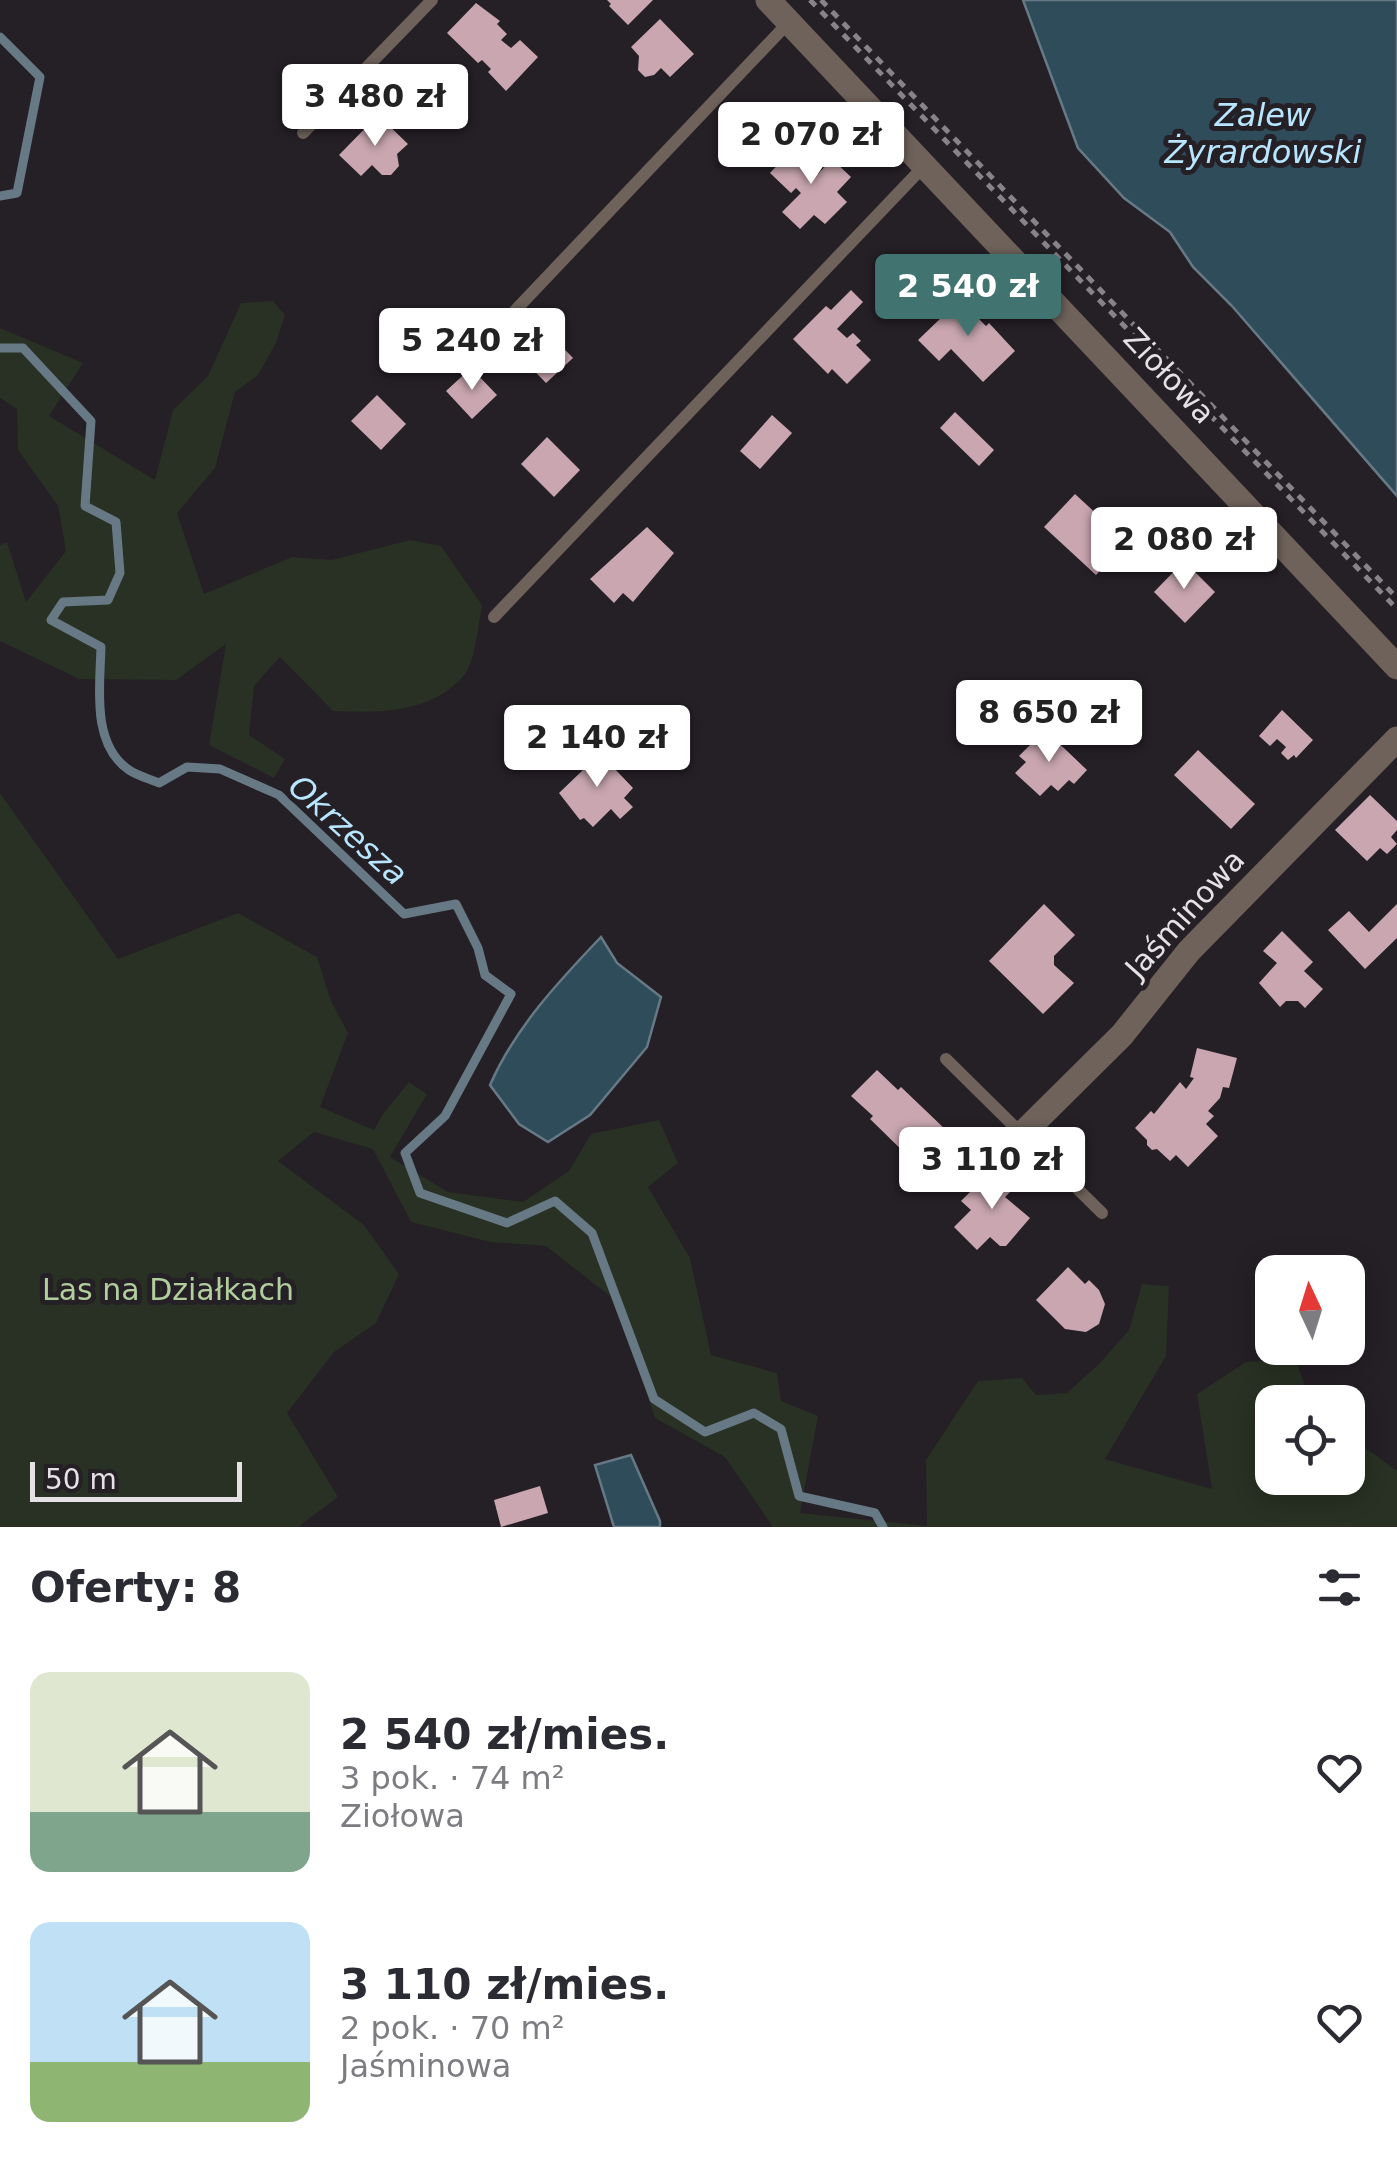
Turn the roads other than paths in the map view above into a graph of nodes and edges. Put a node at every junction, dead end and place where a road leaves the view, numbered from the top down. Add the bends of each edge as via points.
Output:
1 (432, 0) edge
2 (768, 0) edge
3 (789, 22) junction
4 (304, 133) dead end
5 (926, 164) junction
6 (488, 339) dead end
7 (494, 616) dead end
8 (1397, 667) edge
9 (1397, 739) edge
10 (946, 1059) dead end
11 (1022, 1134) junction
12 (1102, 1213) dead end

1 - 4 lane
2 - 3 street, Ziołowa
3 - 5 street, Ziołowa
3 - 6 lane
5 - 7 lane
5 - 8 street, Ziołowa
9 - 11 street, Jaśminowa
10 - 11 lane
11 - 12 lane

